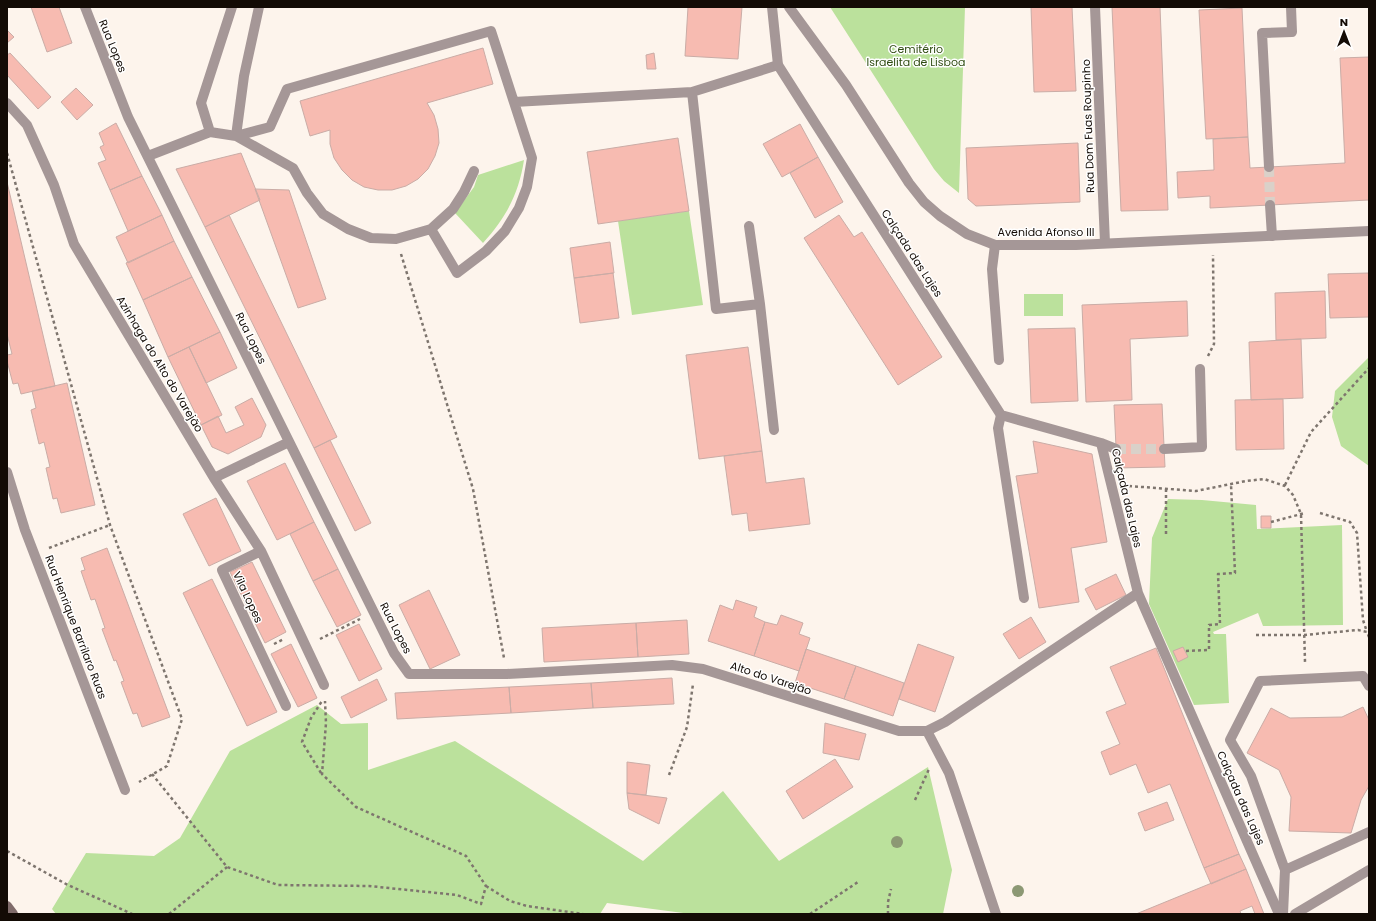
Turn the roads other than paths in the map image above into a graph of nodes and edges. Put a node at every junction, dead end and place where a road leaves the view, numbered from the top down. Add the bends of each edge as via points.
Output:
1 (85, 7) edge
2 (232, 7) edge
3 (259, 7) edge
4 (772, 7) edge
5 (789, 7) edge
6 (1094, 7) edge
7 (1291, 7) edge
8 (778, 65) junction
9 (692, 92) junction
10 (514, 102) junction
11 (7, 104) edge
12 (210, 132) junction
13 (236, 136) junction
14 (148, 156) junction
15 (1269, 162) tunnel mouth
16 (474, 171) dead end
17 (1270, 205) tunnel mouth
18 (749, 226) dead end
19 (431, 229) junction
20 (1369, 231) edge
21 (1272, 236) junction
22 (1105, 243) junction
23 (995, 245) junction
24 (760, 304) junction
25 (999, 360) dead end
26 (1200, 369) road end
27 (1001, 415) junction
28 (774, 430) dead end
29 (289, 442) junction
30 (1101, 443) junction
31 (1116, 449) tunnel mouth
32 (1164, 449) tunnel mouth
33 (7, 472) edge
34 (214, 478) junction
35 (261, 550) junction
36 (1138, 593) junction
37 (1024, 598) dead end
38 (409, 674) joint
39 (324, 685) dead end
40 (1369, 686) edge
41 (286, 706) dead end
42 (927, 731) junction
43 (124, 790) road end
44 (1369, 832) edge
45 (1285, 870) junction
46 (1369, 870) edge
47 (7, 906) edge
48 (13, 914) edge
49 (996, 914) edge
50 (1279, 914) edge
51 (1283, 914) edge
52 (1295, 914) edge

1 - 14 street, Rua Lopes via 128,117
2 - 12 street via 201,103
3 - 13 street via 244,76
4 - 8 street, Calçada das Lajes
5 - 23 street, Avenida Afonso III via 846,85 924,202 966,234
6 - 22 street, Rua Dom Fuas Roupinho
7 - 15 street via 1292,32 1262,33
8 - 9 street
8 - 27 street, Calçada das Lajes
9 - 10 street
9 - 24 street via 716,309
10 - 13 street via 491,31 287,88 270,128
10 - 19 street via 532,158 527,187 519,208 505,231 486,251 457,272
11 - 34 street, Azinhaga do Alto do Varejão via 27,125 54,186 74,244
12 - 13 street
12 - 14 street
13 - 19 street via 293,168 323,214 348,229 371,238 396,239
14 - 29 street, Rua Lopes
16 - 19 street via 453,209
17 - 21 street
18 - 24 street
20 - 21 street, Avenida Afonso III
21 - 22 street, Avenida Afonso III
22 - 23 street, Avenida Afonso III
23 - 25 street via 992,270
24 - 28 street
26 - 32 street via 1202,447
27 - 30 street, Calçada das Lajes
27 - 37 street via 998,428
29 - 34 street
29 - 38 street, Rua Lopes via 394,653
30 - 31 street
30 - 36 street, Calçada das Lajes
33 - 43 street, Rua Henrique Barrilaro Ruas via 25,530
34 - 35 street
35 - 39 street
35 - 41 street, Vila Lopes via 222,570
36 - 42 street via 1015,676
36 - 50 street, Calçada das Lajes
38 - 42 street, Alto do Varejão via 507,674 672,665 703,669 899,732
40 - 45 street via 1363,676 1260,682 1230,740 1251,776
42 - 49 street via 949,773
44 - 45 street
45 - 51 street
46 - 52 street
47 - 48 main road

